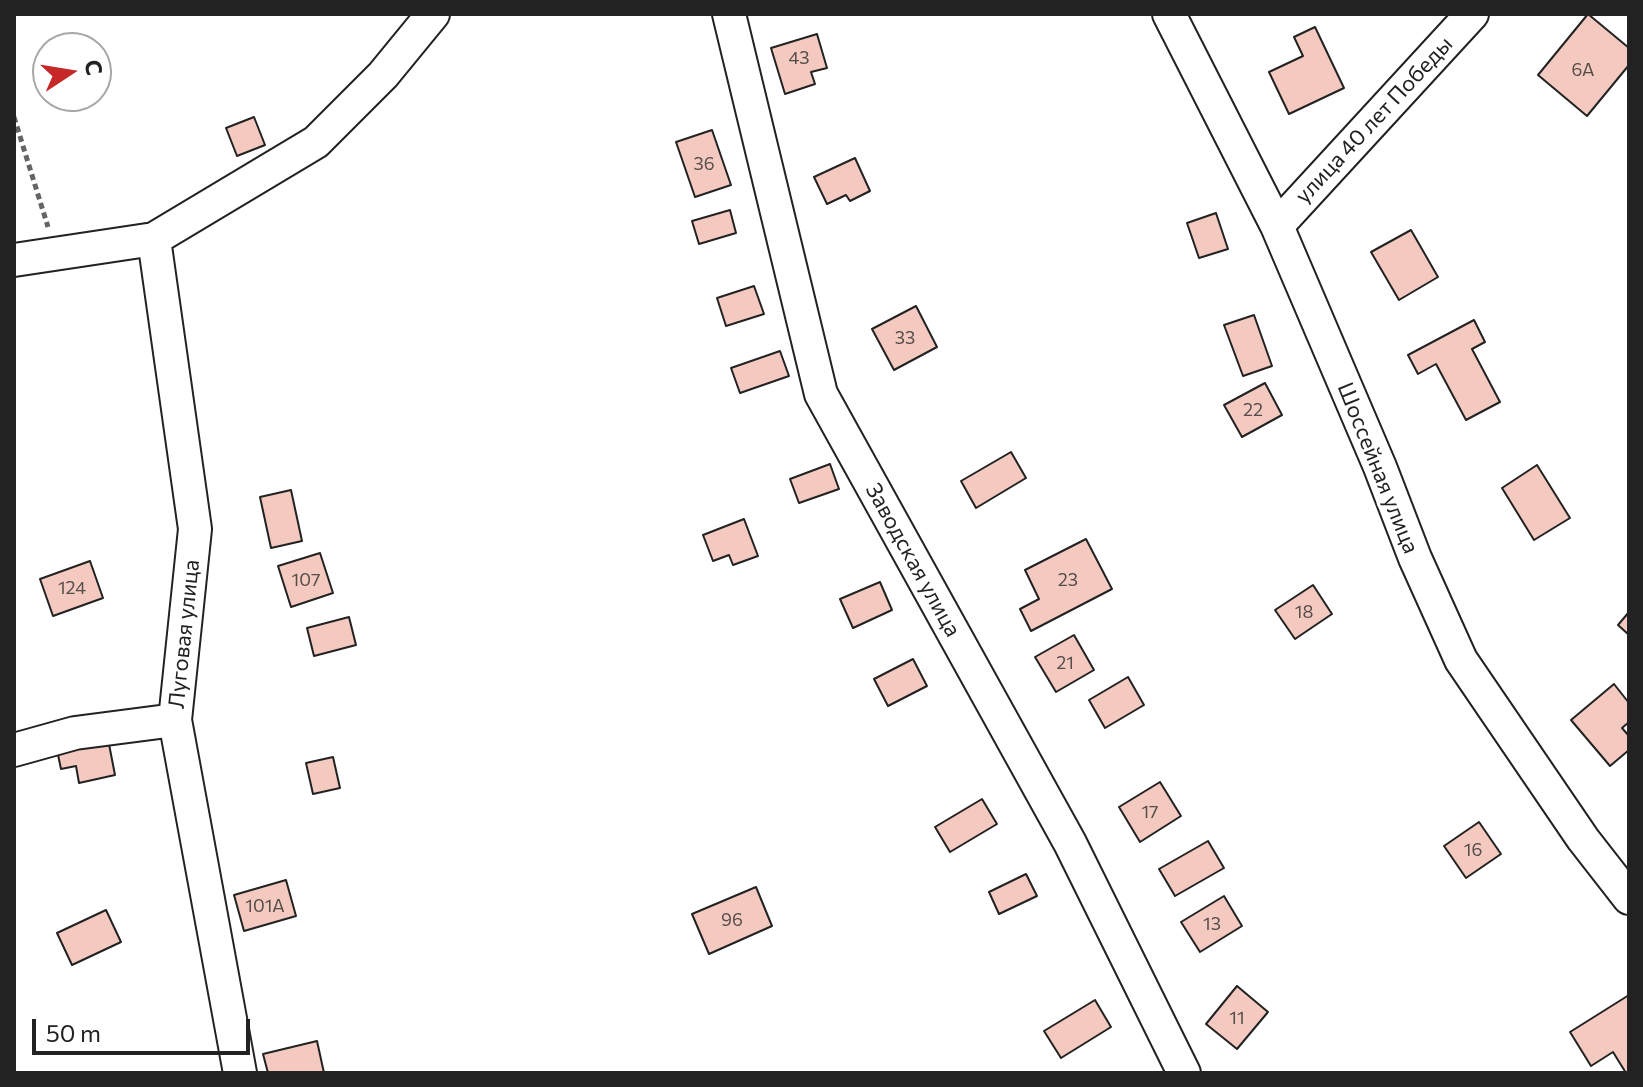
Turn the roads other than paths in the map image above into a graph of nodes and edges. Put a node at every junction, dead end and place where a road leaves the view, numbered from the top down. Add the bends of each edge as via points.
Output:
1 (433, 14) edge
2 (729, 14) edge
3 (1169, 14) edge
4 (1472, 14) edge
5 (1277, 226) junction
6 (154, 239) junction
7 (14, 260) edge
8 (175, 720) junction
9 (14, 750) edge
10 (1629, 898) edge
11 (240, 1073) edge
12 (1184, 1073) edge

1 - 6 street via 383,75 316,142
2 - 12 street, Заводская улица via 821,394 1070,843
3 - 5 street, Шоссейная улица
4 - 5 street, улица 40 лет Победы
5 - 10 street, Шоссейная улица via 1461,660
6 - 7 street
6 - 8 street, Луговая улица via 195,529
8 - 9 street via 75,733
8 - 11 street, Луговая улица

